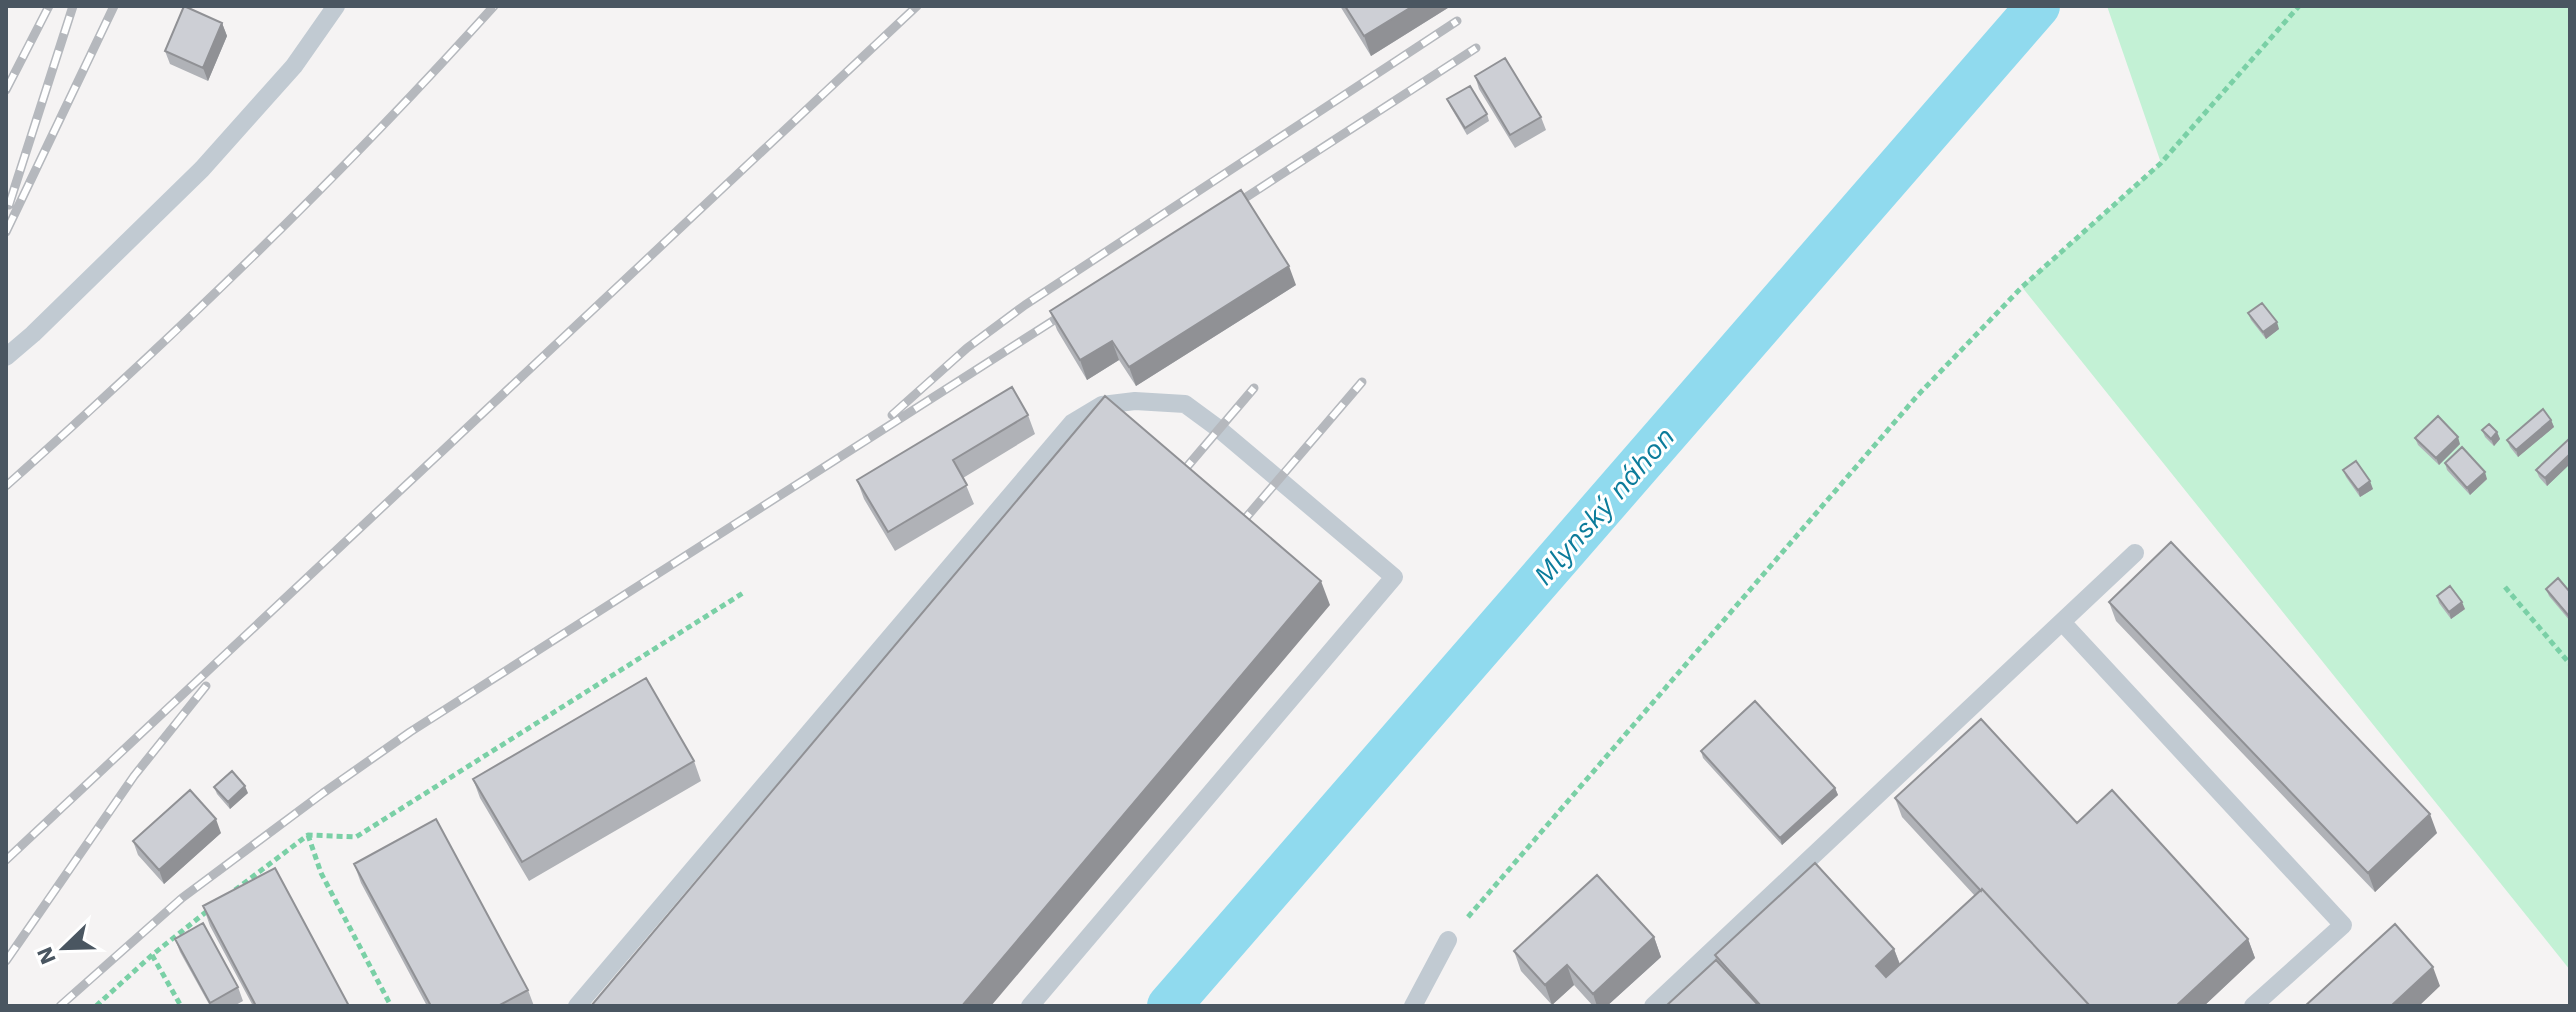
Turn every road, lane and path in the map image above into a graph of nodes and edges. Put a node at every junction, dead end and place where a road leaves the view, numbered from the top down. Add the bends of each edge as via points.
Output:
1 (336, 6) edge
2 (2299, 6) edge
3 (6, 357) edge
4 (2135, 553) dead end
5 (2505, 587) dead end
6 (743, 593) dead end
7 (2062, 622) junction
8 (2570, 664) edge
9 (308, 835) junction
10 (224, 899) edge
11 (212, 908) edge
12 (1448, 940) joint
13 (152, 955) junction
14 (96, 1006) edge
15 (181, 1006) edge
16 (391, 1006) edge
17 (577, 1006) edge
18 (1030, 1006) edge
19 (1413, 1006) edge
20 (1653, 1006) edge
21 (2253, 1006) edge

1 - 3 lane via 294,66 202,169
2 - 12 path via 2161,163 2022,287 1918,395
4 - 7 lane
5 - 8 path
6 - 9 path via 356,837
7 - 20 lane
7 - 21 lane via 2343,925
9 - 10 path
9 - 16 path via 321,873
11 - 13 path
12 - 19 lane
13 - 14 path
13 - 15 path
17 - 18 lane via 1072,423 1102,405 1185,404 1394,577

